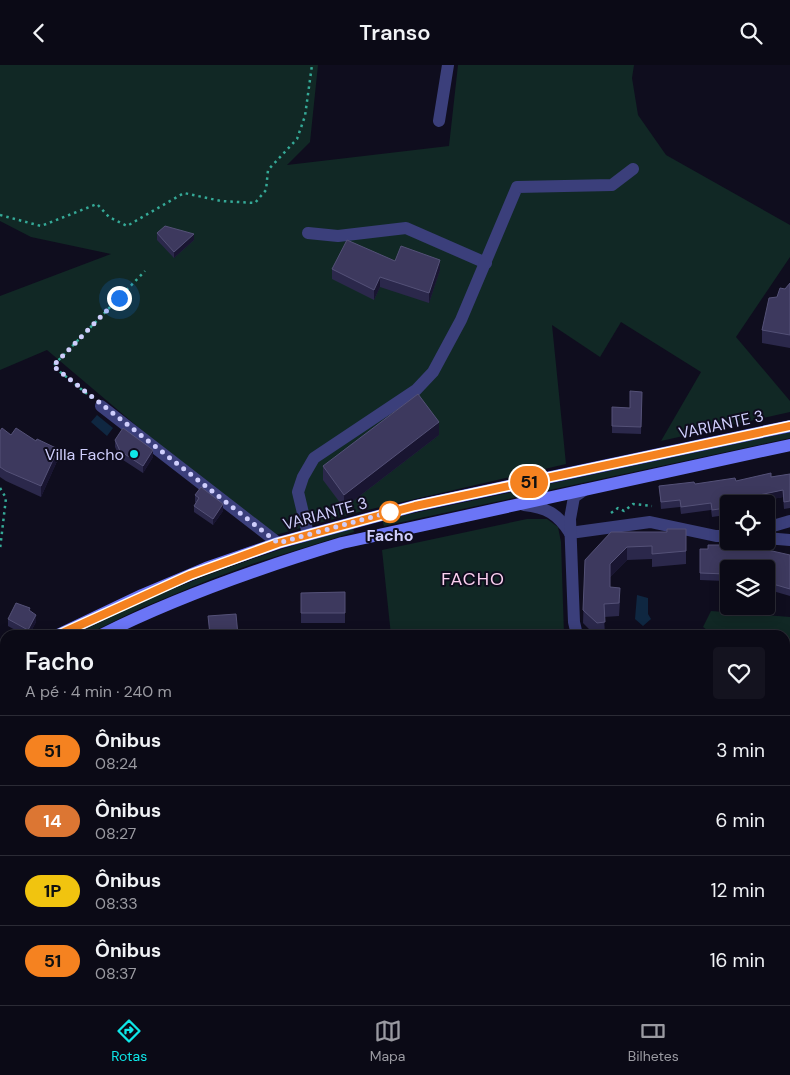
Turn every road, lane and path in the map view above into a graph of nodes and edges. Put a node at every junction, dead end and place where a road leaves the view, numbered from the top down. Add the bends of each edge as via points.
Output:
1 (312, 65) edge
2 (448, 65) edge
3 (439, 121) dead end
4 (633, 169) dead end
5 (0, 215) edge
6 (308, 233) dead end
7 (486, 263) junction
8 (145, 271) dead end
9 (101, 405) joint
10 (790, 426) edge
11 (790, 445) edge
12 (0, 487) edge
13 (584, 490) junction
14 (517, 505) junction
15 (790, 521) edge
16 (775, 525) edge
17 (570, 533) junction
18 (308, 534) junction
19 (720, 536) edge
20 (775, 539) edge
21 (790, 540) edge
22 (278, 543) junction
23 (0, 549) edge
24 (69, 630) edge
25 (112, 630) edge
26 (576, 630) edge

1 - 5 path via 305,116 297,139 268,170 266,190 255,203 221,201 184,193 127,226 109,217 97,205 40,226
2 - 3 street
4 - 7 street via 612,185 517,187
6 - 7 street via 338,236 406,227
7 - 18 street via 433,372 416,390 314,458 298,492
8 - 9 path via 53,366
9 - 22 street
10 - 18 main road, VARIANTE 3 via 415,506
11 - 13 main road, VARIANTE 3
12 - 23 path via 6,498
13 - 14 main road, VARIANTE 3
13 - 17 street via 574,497 571,505
14 - 17 street via 549,510
14 - 25 main road, VARIANTE 3 via 294,557 187,595
15 - 16 street
17 - 19 street via 650,522
17 - 26 street
18 - 22 main road, VARIANTE 3
20 - 21 street
22 - 24 main road, VARIANTE 3 via 197,572

